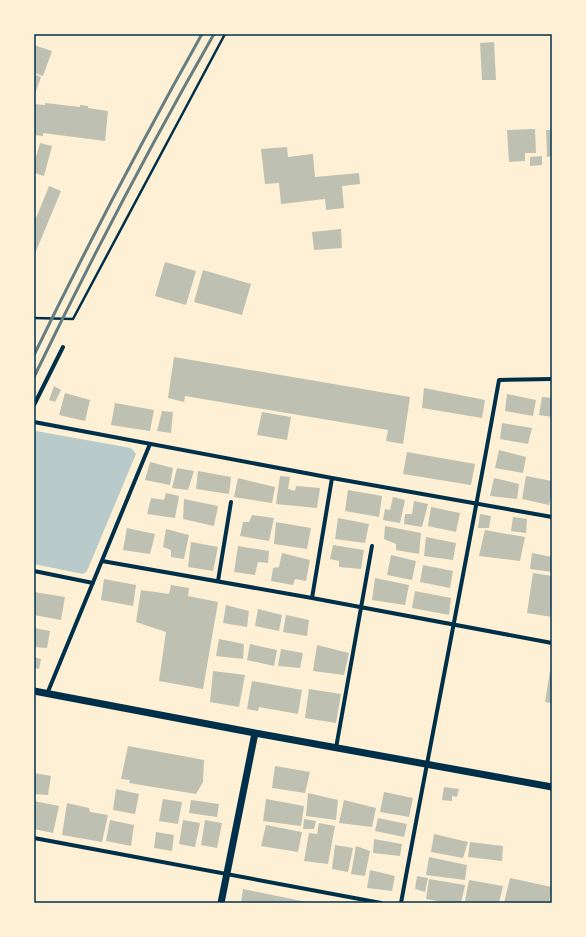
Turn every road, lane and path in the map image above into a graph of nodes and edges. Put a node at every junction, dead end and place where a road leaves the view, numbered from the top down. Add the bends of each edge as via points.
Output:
1 (225, 34) edge
2 (34, 318) edge
3 (63, 347) dead end
4 (552, 379) edge
5 (34, 404) edge
6 (34, 422) edge
7 (150, 444) junction
8 (332, 478) junction
9 (231, 502) dead end
10 (478, 503) junction
11 (552, 516) edge
12 (372, 546) dead end
13 (102, 561) junction
14 (34, 572) edge
15 (218, 581) junction
16 (94, 583) junction
17 (312, 598) junction
18 (361, 607) junction
19 (453, 625) junction
20 (552, 643) edge
21 (34, 691) edge
22 (47, 694) junction
23 (255, 733) junction
24 (336, 748) junction
25 (426, 764) junction
26 (552, 787) edge
27 (34, 838) edge
28 (227, 874) junction
29 (221, 903) edge
30 (381, 903) edge
31 (402, 903) edge

1 - 2 path via 73,320
3 - 5 street
4 - 10 street via 500,380
6 - 7 street
7 - 8 street
7 - 13 street
8 - 10 street
8 - 17 street
9 - 15 street
10 - 11 street
10 - 19 street
12 - 18 street
13 - 15 street
13 - 16 street
14 - 16 street
15 - 17 street
16 - 22 street
17 - 18 street
18 - 19 street
18 - 24 street
19 - 20 street
19 - 25 street
21 - 22 street
22 - 23 street
23 - 24 street
23 - 28 street
24 - 25 street
25 - 26 street
25 - 31 street
27 - 28 street
28 - 29 street
28 - 30 street

